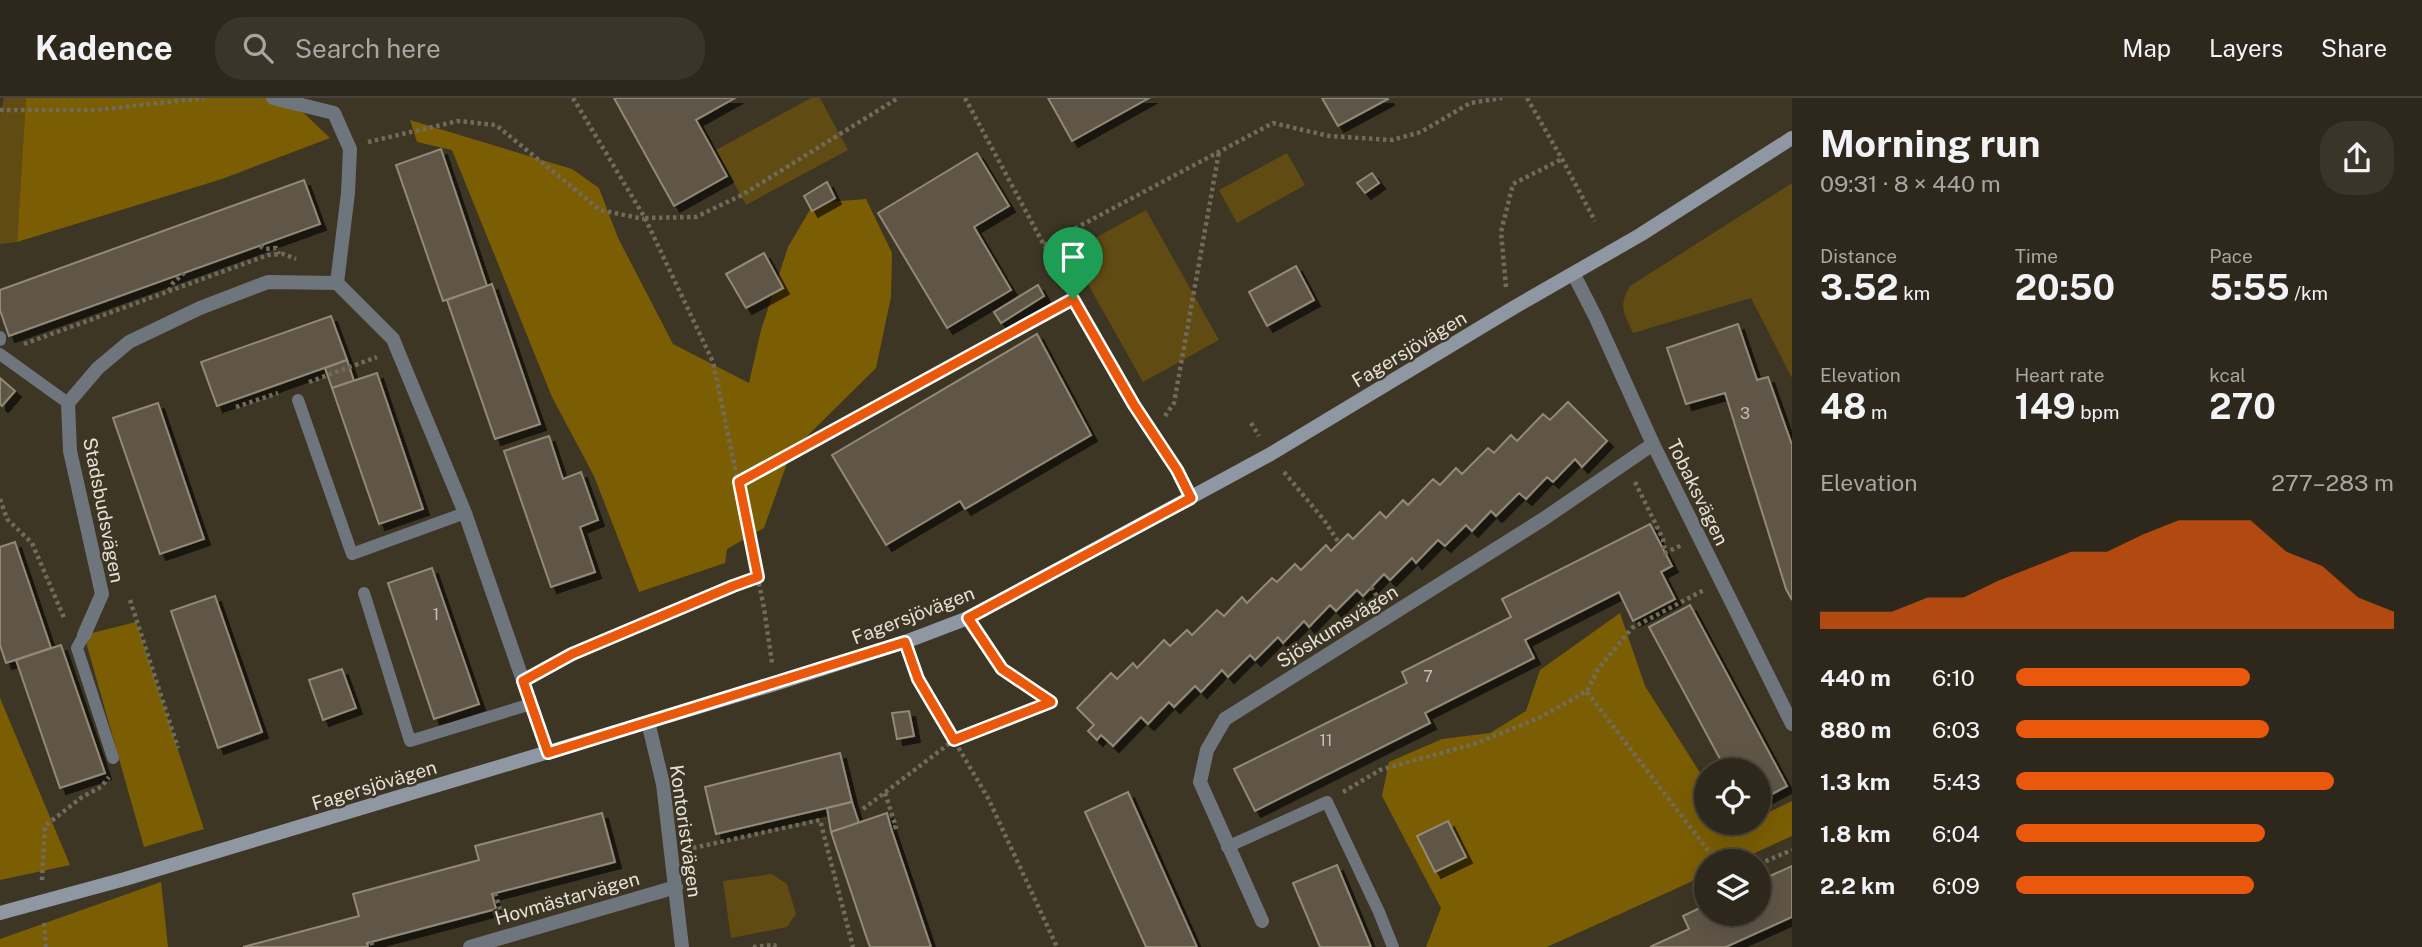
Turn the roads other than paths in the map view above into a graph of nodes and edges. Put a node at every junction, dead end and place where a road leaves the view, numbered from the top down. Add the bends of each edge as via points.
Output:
1 (273, 98) edge
2 (340, 98) edge
3 (334, 113) junction
4 (1792, 138) edge
5 (1574, 275) junction
6 (337, 284) junction
7 (0, 354) edge
8 (298, 400) dead end
9 (68, 403) junction
10 (1134, 405) road end
11 (1653, 444) junction
12 (1191, 498) junction
13 (465, 513) junction
14 (364, 593) dead end
15 (968, 618) junction
16 (81, 641) joint
17 (572, 654) road end
18 (523, 681) junction
19 (1051, 702) road end
20 (531, 704) junction
21 (648, 722) junction
22 (1792, 724) edge
23 (548, 753) junction
24 (113, 758) road end
25 (1227, 847) junction
26 (676, 887) junction
27 (0, 914) edge
28 (1262, 921) dead end
29 (470, 947) edge
30 (682, 947) edge
31 (1393, 947) edge

1 - 3 street
2 - 3 street
3 - 6 street via 350,149
4 - 5 street, Fagersjövägen
5 - 11 street, Tobaksvägen
5 - 12 street, Fagersjövägen
6 - 9 street via 268,282 200,308 129,342 98,368
6 - 13 street via 393,339
7 - 9 lane
8 - 13 lane via 352,554
9 - 16 street, Stadsbudsvägen via 70,451 102,594
10 - 12 lane
11 - 22 street, Tobaksvägen
11 - 25 street, Sjöskumsvägen via 1523,532 1225,719 1207,750 1200,782
12 - 15 street, Fagersjövägen
13 - 18 street
14 - 20 lane via 410,741
15 - 19 lane via 1002,669
15 - 21 street, Fagersjövägen
16 - 24 lane
17 - 18 lane
18 - 20 street
20 - 23 street
21 - 23 street, Fagersjövägen
21 - 26 street, Kontoristvägen via 663,784
23 - 27 street, Fagersjövägen
25 - 28 street, Sjöskumsvägen
25 - 31 lane via 1326,802
26 - 29 street, Hovmästarvägen
26 - 30 street, Kontoristvägen

